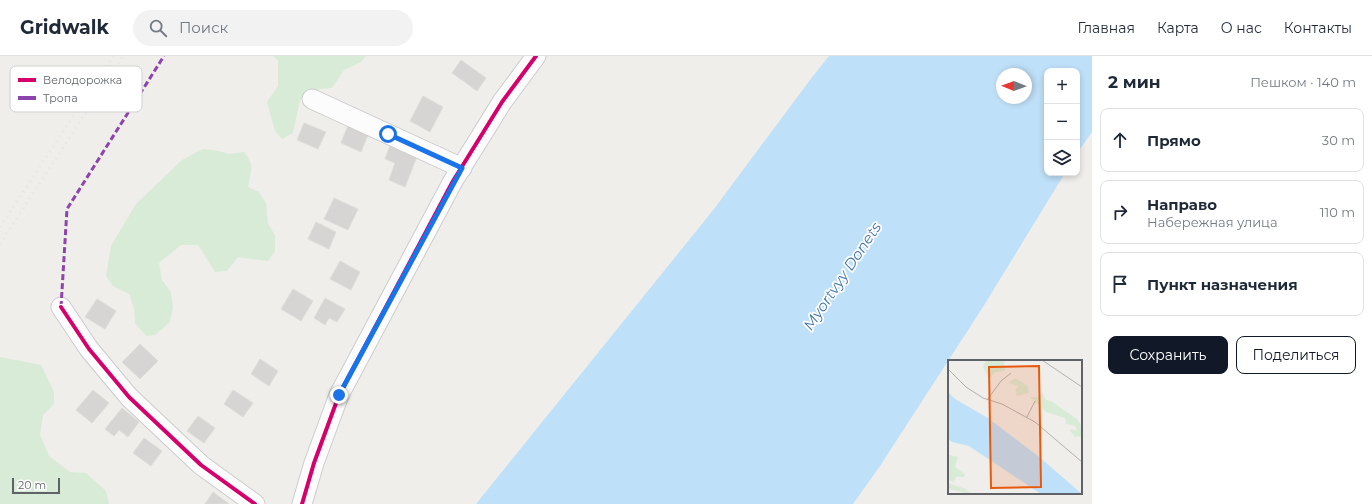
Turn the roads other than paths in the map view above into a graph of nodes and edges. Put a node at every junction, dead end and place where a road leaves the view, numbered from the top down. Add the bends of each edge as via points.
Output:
1 (536, 56) edge
2 (312, 99) dead end
3 (462, 168) junction
4 (61, 307) dead end
5 (256, 504) edge
6 (302, 504) edge

1 - 3 street via 502,102
2 - 3 street
3 - 6 street via 339,395
4 - 5 street via 89,349 129,397 201,465

